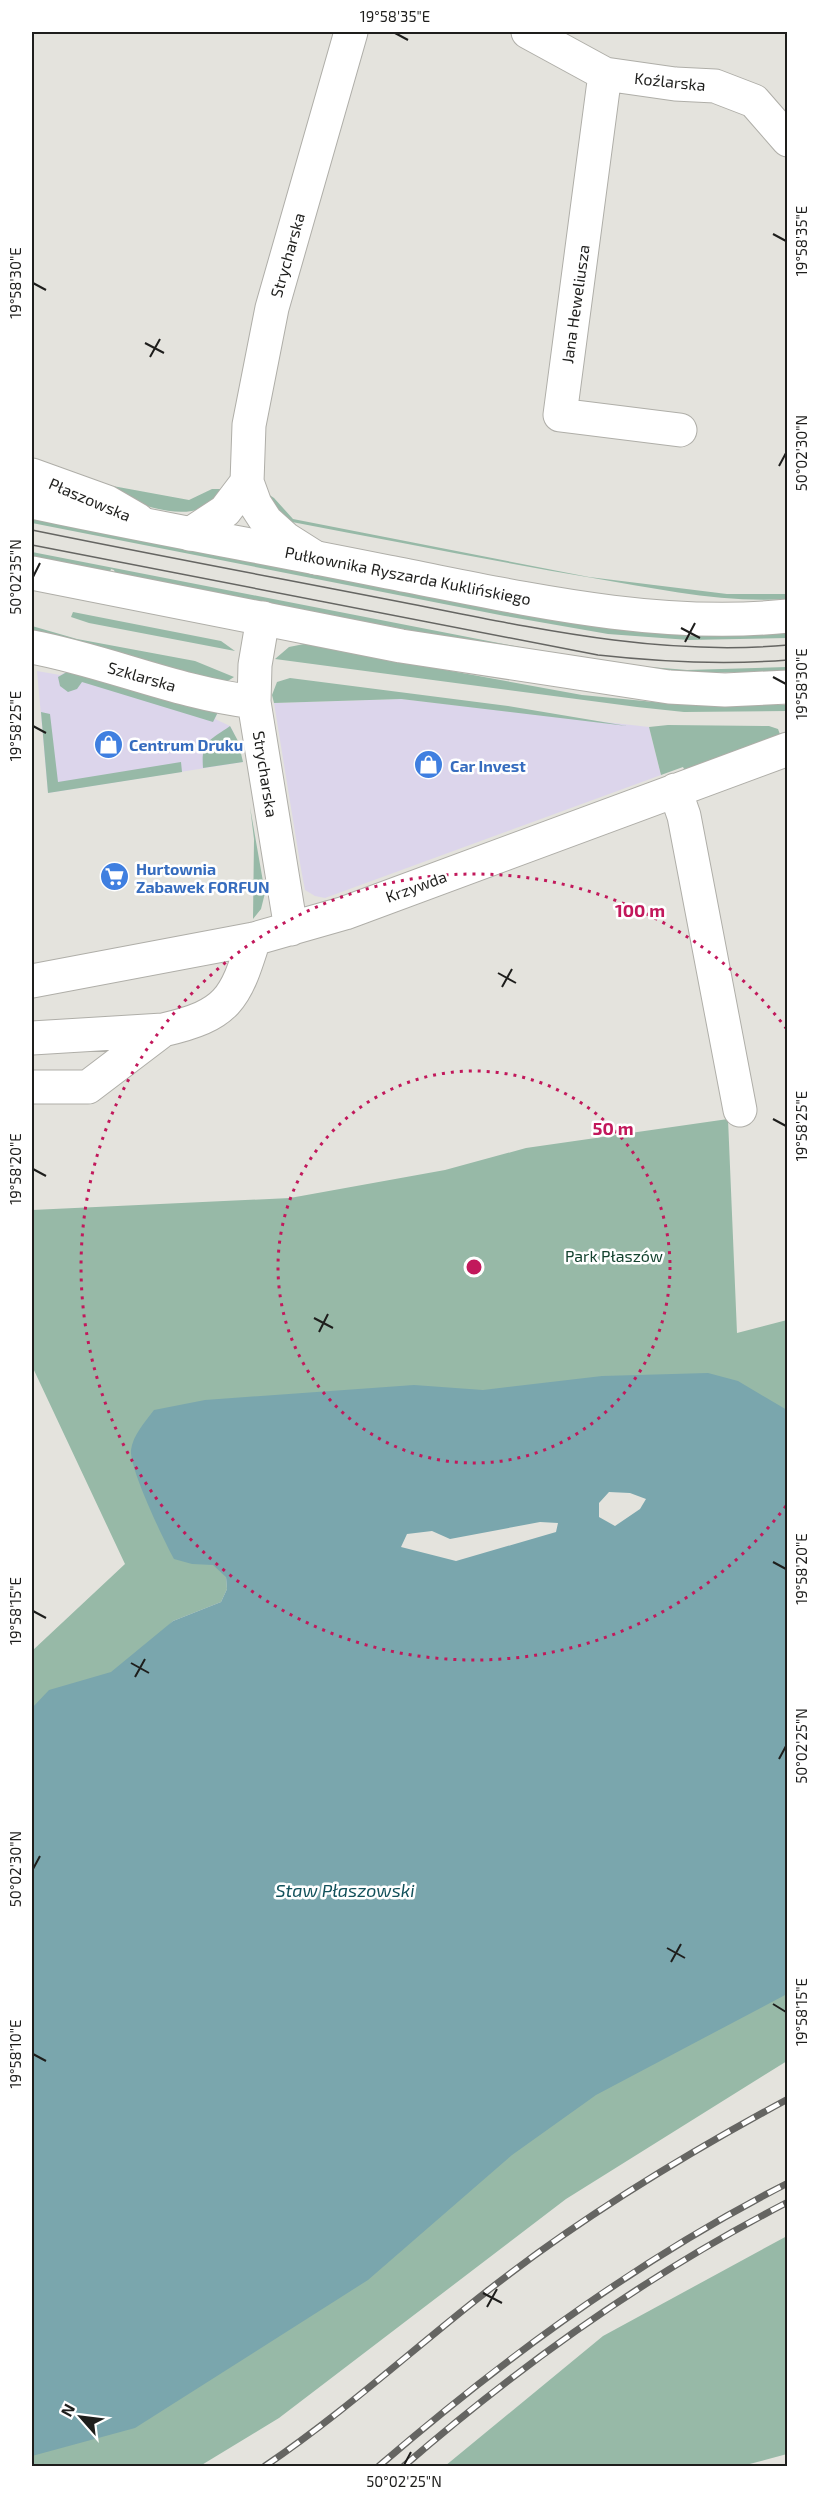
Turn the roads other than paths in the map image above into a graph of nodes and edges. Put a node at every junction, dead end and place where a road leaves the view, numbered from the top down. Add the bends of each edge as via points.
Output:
1 (351, 32) edge
2 (528, 32) edge
3 (605, 74) junction
4 (788, 140) edge
5 (680, 430) dead end
6 (32, 475) edge
7 (247, 482) junction
8 (32, 502) edge
9 (148, 525) junction
10 (190, 534) junction
11 (316, 558) junction
12 (32, 573) edge
13 (788, 616) edge
14 (263, 618) junction
15 (32, 647) edge
16 (788, 687) edge
17 (254, 702) junction
18 (788, 749) edge
19 (675, 790) junction
20 (291, 929) junction
21 (254, 939) junction
22 (32, 981) edge
23 (163, 1030) junction
24 (32, 1038) edge
25 (32, 1088) edge
26 (740, 1110) dead end

1 - 7 street, Strycharska via 272,308 251,407
2 - 3 street
3 - 4 street, Koźlarska via 715,86 754,101
3 - 5 street, Jana Heweliusza via 560,415
6 - 9 street, Płaszowska via 107,502
7 - 10 street via 225,511
7 - 11 street, Strycharska via 266,521
8 - 9 street, Pułkownika Ryszarda Kuklińskiego
9 - 10 street, Pułkownika Ryszarda Kuklińskiego
10 - 11 street, Pułkownika Ryszarda Kuklińskiego
11 - 13 street, Pułkownika Ryszarda Kuklińskiego via 612,611 720,619
12 - 14 street
14 - 16 street via 401,645 669,687
14 - 17 street, Strycharska
15 - 17 street, Szklarska via 209,696
17 - 20 street, Strycharska
18 - 19 street, Krzywda
19 - 20 street, Krzywda via 345,913
19 - 26 street via 684,816
20 - 21 street, Krzywda
21 - 22 street, Krzywda
21 - 23 street via 244,971 228,1001 203,1018
23 - 24 street
23 - 25 street via 88,1087

